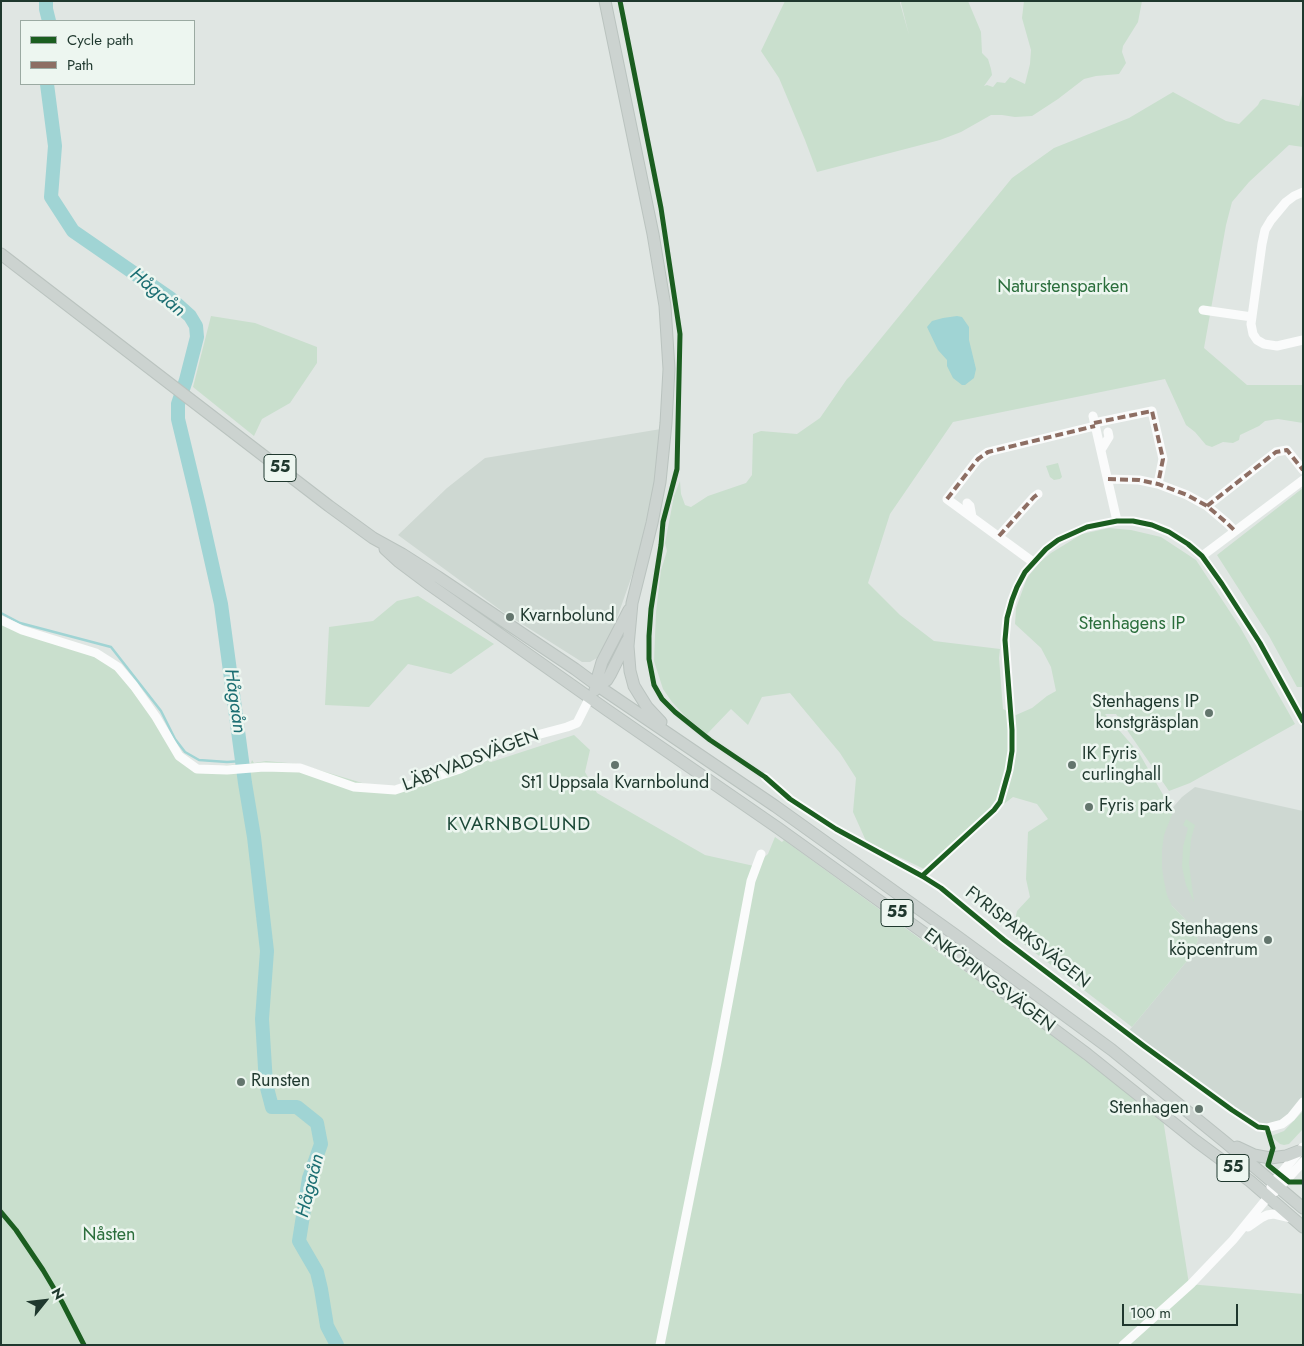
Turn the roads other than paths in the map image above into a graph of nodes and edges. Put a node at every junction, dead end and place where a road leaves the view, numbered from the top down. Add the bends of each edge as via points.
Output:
1 (605, 1) edge
2 (1303, 192) edge
3 (1, 254) edge
4 (1203, 310) dead end
5 (1252, 317) junction
6 (1303, 340) edge
7 (1094, 422) junction
8 (1108, 432) dead end
9 (1101, 450) junction
10 (1303, 470) edge
11 (1108, 479) junction
12 (1303, 480) edge
13 (1158, 484) junction
14 (1038, 494) dead end
15 (967, 503) dead end
16 (1207, 506) junction
17 (972, 517) junction
18 (1117, 521) junction
19 (1234, 530) junction
20 (999, 536) junction
21 (373, 538) junction
22 (1202, 556) junction
23 (1033, 562) junction
24 (632, 602) junction
25 (1, 620) edge
26 (629, 636) junction
27 (602, 662) junction
28 (575, 669) junction
29 (598, 686) junction
30 (590, 697) junction
31 (1303, 722) edge
32 (688, 748) junction
33 (765, 777) dead end
34 (761, 854) dead end
35 (922, 876) junction
36 (1303, 1102) edge
37 (1225, 1142) junction
38 (1302, 1153) edge
39 (1276, 1186) junction
40 (1268, 1197) junction
41 (1303, 1208) edge
42 (1291, 1218) junction
43 (1303, 1227) edge
44 (1232, 1240) junction
45 (660, 1345) edge
46 (1123, 1345) edge

1 - 24 main road via 653,234 665,306 670,369 660,482
2 - 5 street via 1286,202 1266,230
3 - 21 main road, 55
4 - 5 street
5 - 6 street via 1253,334 1264,344 1277,346
7 - 9 street
7 - 13 street via 1152,411 1163,459
7 - 17 street via 982,455 947,499
8 - 9 street via 1109,437
9 - 11 street
10 - 16 street via 1287,450 1276,452
11 - 13 street
11 - 18 street
12 - 19 street
13 - 16 street
14 - 20 street
15 - 17 street
16 - 19 street
17 - 20 street
18 - 22 street via 1152,525 1169,532
18 - 23 street via 1072,533 1058,540
19 - 22 street
20 - 23 street
21 - 28 main road, 55 via 438,577
21 - 30 main road, 55 via 430,585
22 - 31 street via 1260,644
23 - 35 street via 1017,587 1007,618 1005,649 1012,751 1000,802
24 - 26 main road
24 - 27 main road
25 - 30 street, LÄBYVADSVÄGEN via 22,630 96,653 118,667 156,717 179,756 197,768 300,768 354,787 395,790 460,769 518,740 577,723
26 - 29 main road via 607,680
26 - 32 main road via 630,671 638,695 652,714
27 - 28 main road via 590,668
27 - 29 main road
28 - 29 main road, 55
29 - 30 main road
29 - 32 main road, ENKÖPINGSVÄGEN / 55
30 - 40 main road, ENKÖPINGSVÄGEN / 55 via 938,943 1087,1054
32 - 37 main road, ENKÖPINGSVÄGEN / 55 via 954,934 1112,1050
33 - 35 street, FYRISPARKSVÄGEN via 790,799 836,829
34 - 45 street via 751,881
35 - 36 street, FYRISPARKSVÄGEN via 1144,1046 1258,1127 1282,1124
37 - 38 main road via 1264,1157
37 - 39 main road, ENKÖPINGSVÄGEN / 55
38 - 39 street
39 - 40 street
39 - 41 main road, ENKÖPINGSVÄGEN / 55
40 - 42 main road, ENKÖPINGSVÄGEN / 55
40 - 44 street
42 - 43 main road, ENKÖPINGSVÄGEN / 55
42 - 44 street via 1274,1214 1260,1218
44 - 46 street via 1191,1284

